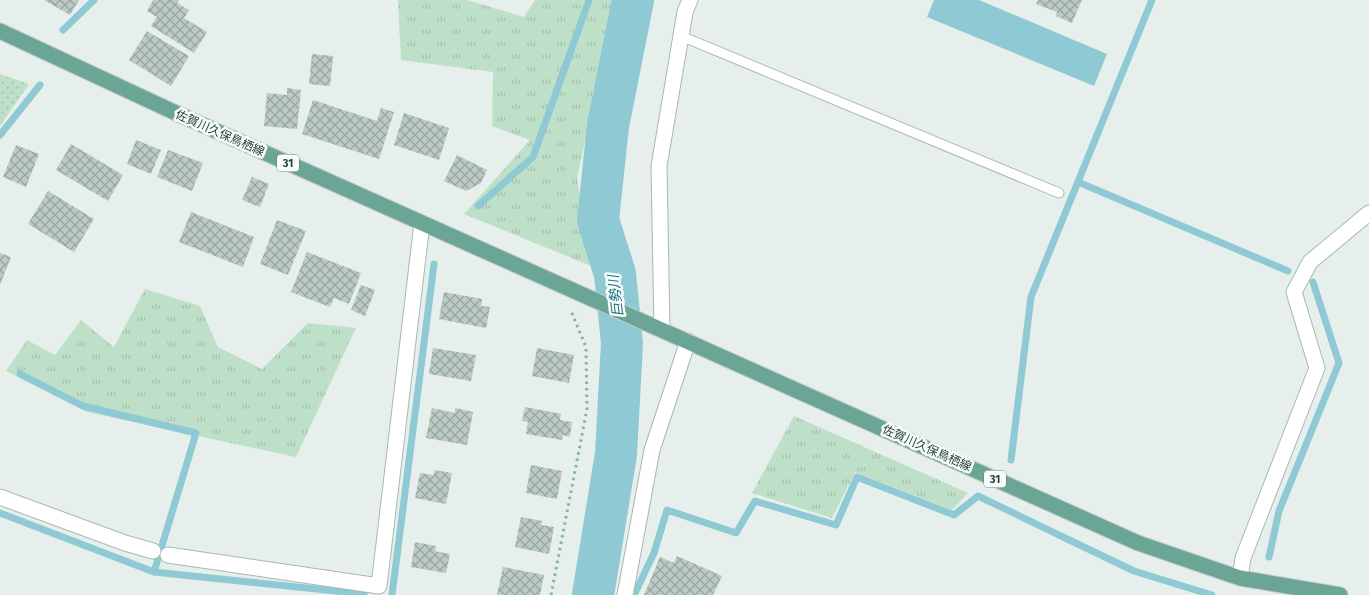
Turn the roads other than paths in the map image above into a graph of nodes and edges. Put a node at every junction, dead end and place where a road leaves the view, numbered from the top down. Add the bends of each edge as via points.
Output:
1 (690, 0) edge
2 (0, 31) edge
3 (681, 36) junction
4 (1059, 193) dead end
5 (1369, 213) edge
6 (422, 223) junction
7 (662, 330) junction
8 (688, 341) junction
9 (0, 497) edge
10 (1240, 578) junction
11 (625, 595) edge
12 (1340, 595) edge

1 - 3 street
2 - 6 main road, 佐賀川久保鳥栖線 / 31
3 - 4 lane
3 - 7 street via 659,166
5 - 10 street via 1310,262 1294,292 1317,368 1243,558
6 - 7 main road, 佐賀川久保鳥栖線 / 31
6 - 9 street via 379,586 161,553 125,544
7 - 8 main road, 佐賀川久保鳥栖線 / 31
8 - 10 main road, 佐賀川久保鳥栖線 / 31 via 1138,543
8 - 11 street via 652,450
10 - 12 main road, 佐賀川久保鳥栖線 / 31

